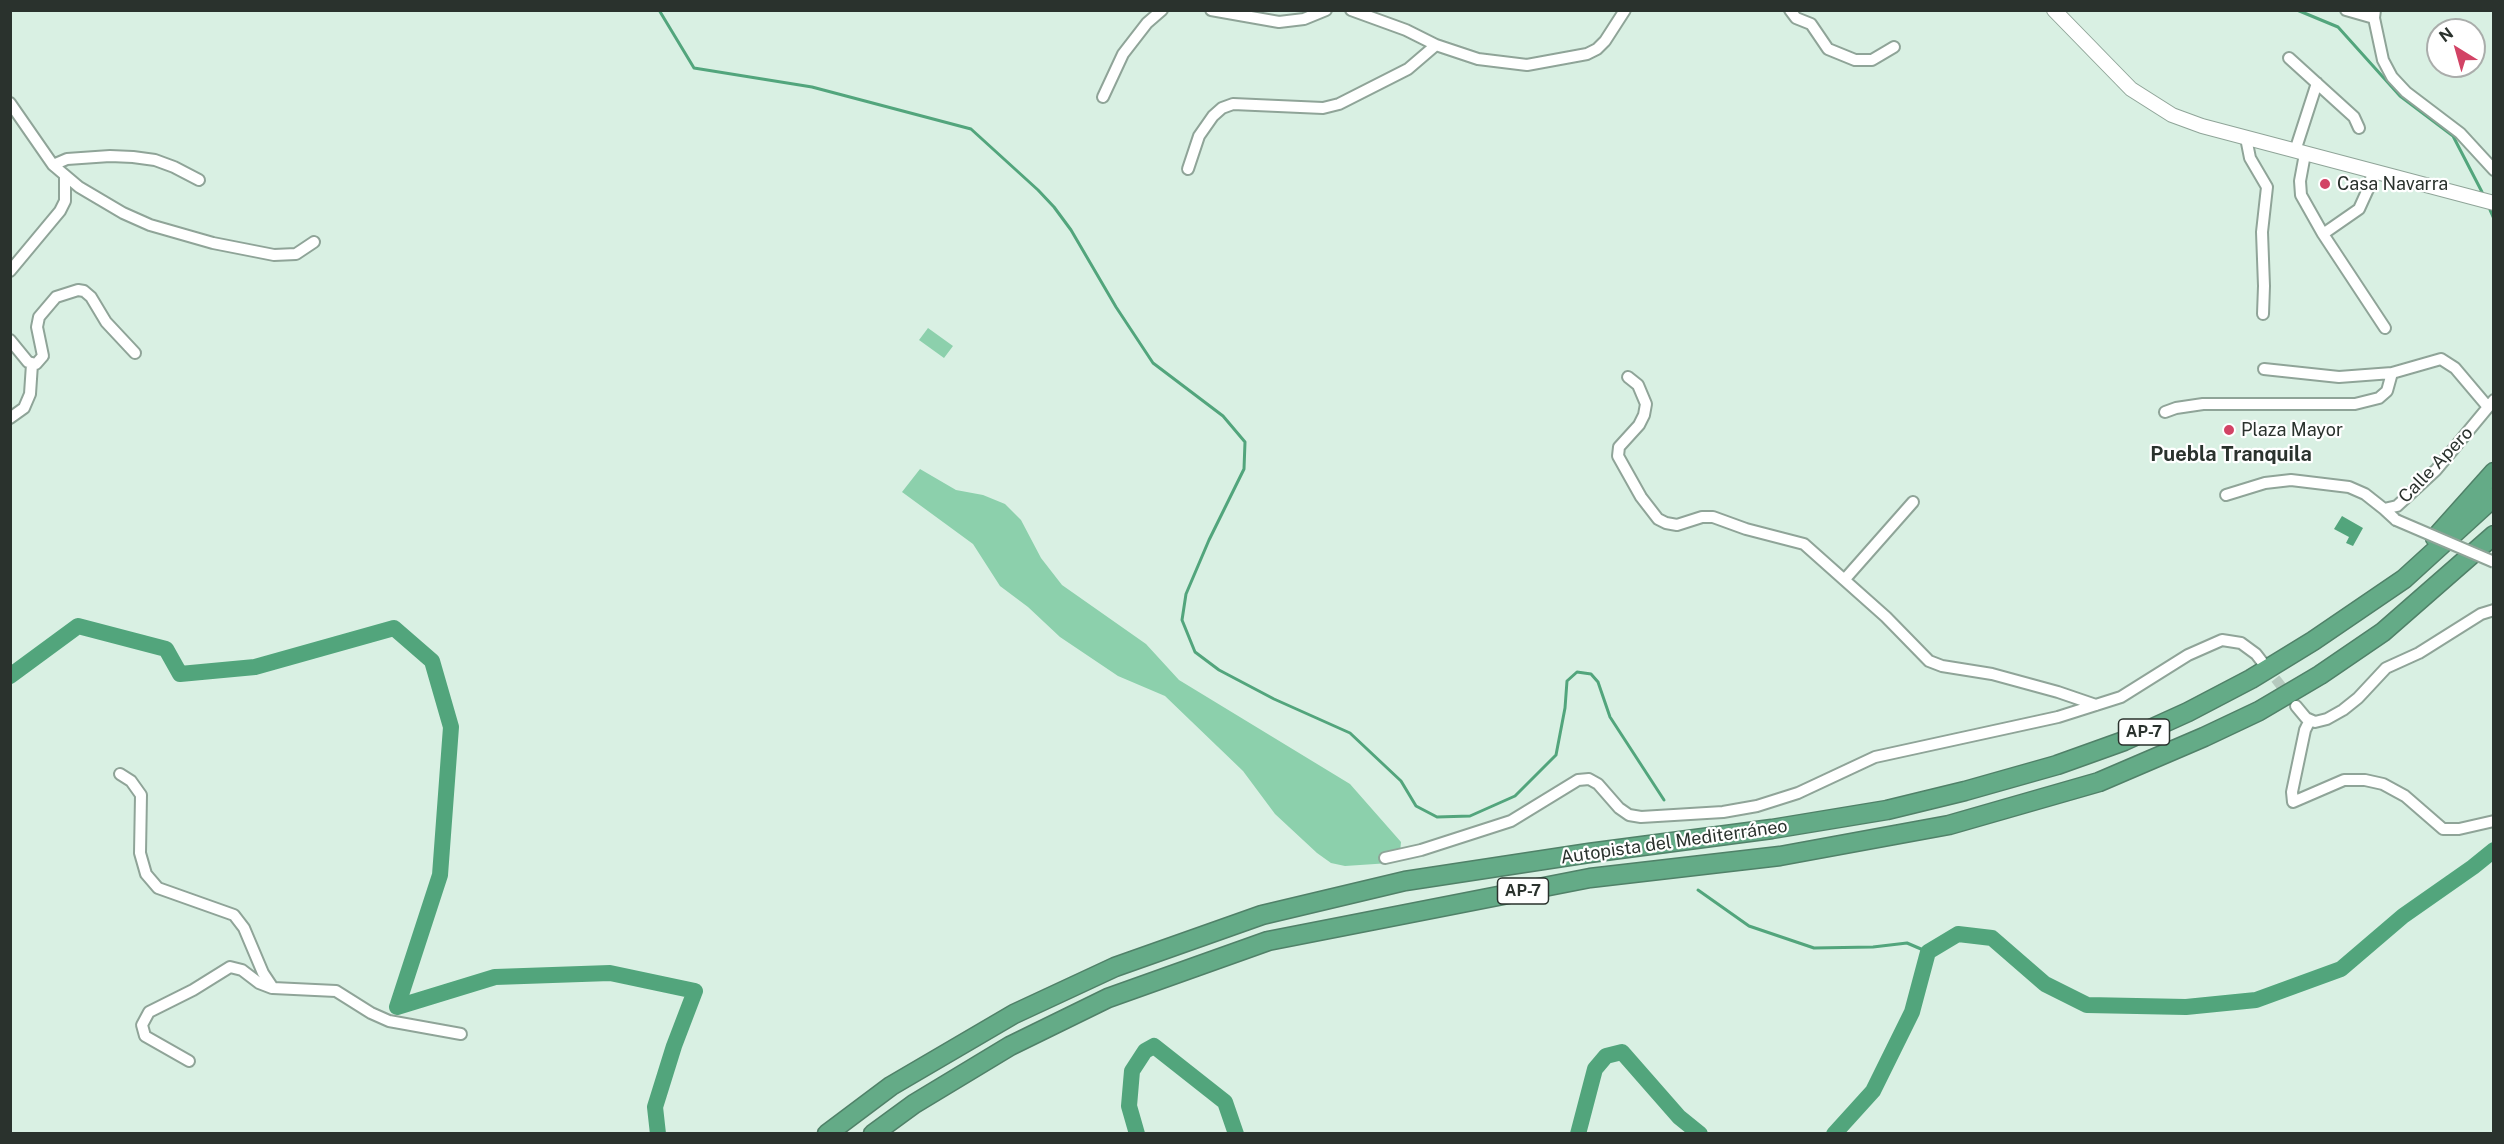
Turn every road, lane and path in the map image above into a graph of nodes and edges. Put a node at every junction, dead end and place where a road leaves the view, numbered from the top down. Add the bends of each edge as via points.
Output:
1 (1162, 10) edge
2 (1211, 10) edge
3 (1268, 10) edge
4 (1326, 10) edge
5 (1351, 10) edge
6 (1625, 10) edge
7 (1790, 10) edge
8 (2054, 10) edge
9 (2346, 10) edge
10 (2374, 14) edge
11 (1279, 22) junction
12 (1436, 45) junction
13 (1894, 47) dead end
14 (2289, 58) dead end
15 (2317, 83) junction
16 (1103, 97) dead end
17 (10, 103) edge
18 (2359, 128) dead end
19 (2246, 138) junction
20 (2300, 152) junction
21 (53, 165) junction
22 (1188, 169) dead end
23 (2493, 170) edge
24 (2373, 171) junction
25 (65, 177) junction
26 (200, 180) dead end
27 (2493, 203) edge
28 (2323, 234) junction
29 (314, 242) dead end
30 (10, 271) edge
31 (2262, 314) dead end
32 (2385, 328) dead end
33 (10, 340) edge
34 (135, 353) dead end
35 (32, 364) junction
36 (2264, 369) dead end
37 (2392, 373) junction
38 (1628, 376) dead end
39 (2491, 403) edge
40 (2165, 412) dead end
41 (10, 418) edge
42 (2493, 472) edge
43 (2226, 495) dead end
44 (2493, 497) edge
45 (1913, 502) dead end
46 (2384, 509) junction
47 (2493, 535) edge
48 (2493, 552) edge
49 (2493, 562) edge
50 (1845, 579) junction
51 (2376, 598) junction
52 (2493, 610) edge
53 (2383, 632) junction
54 (2266, 667) tunnel mouth
55 (2096, 705) junction
56 (2296, 706) tunnel mouth
57 (2310, 720) junction
58 (120, 774) dead end
59 (2493, 820) edge
60 (1385, 858) dead end
61 (273, 988) junction
62 (460, 1034) dead end
63 (189, 1061) dead end
64 (827, 1134) edge
65 (873, 1134) edge

1 - 16 street via 1123,54
2 - 11 street
3 - 11 street
4 - 11 street
5 - 12 street
6 - 12 street via 1597,49 1540,64 1498,63
7 - 13 street via 1796,18 1810,24 1828,49 1855,60 1872,60
8 - 19 main road via 2149,103 2202,126
9 - 10 street
10 - 23 street via 2383,60 2392,77 2460,133
12 - 22 street via 1408,69 1338,104 1323,108 1222,108 1199,136
14 - 15 street
15 - 18 street via 2354,117
15 - 20 street
17 - 21 street
19 - 20 main road
19 - 31 street via 2250,158 2267,187 2262,232
20 - 24 main road
20 - 28 street via 2301,195
21 - 25 street
21 - 26 street via 67,159 133,157 155,160
24 - 27 main road
24 - 28 street via 2359,209
25 - 29 street via 123,213 213,243 287,256 306,250
25 - 30 street via 65,201 60,211
28 - 32 street
33 - 35 street
34 - 35 street via 106,322 91,297 78,290 56,297 39,317 37,327 43,356
35 - 41 street via 30,394 24,408
36 - 37 street via 2339,377
37 - 39 street via 2441,359
37 - 40 street via 2387,391 2379,398 2355,404 2203,404
38 - 50 street via 1638,386 1646,404 1639,425 1619,447 1618,456 1651,513 1677,525 1713,517 1804,544
39 - 46 street, Calle Apero via 2436,470 2397,506
42 - 51 highway
43 - 46 street via 2291,480 2349,487
44 - 51 highway, Autopista del Mediterráneo / AP-7 via 2404,579
45 - 50 street
46 - 49 street, Calle Apero, bridge via 2396,520
47 - 53 highway, Autopista del Mediterráneo / AP-7
48 - 53 highway via 2423,609
50 - 55 street via 1929,661 1992,674
51 - 64 highway, Autopista del Mediterráneo / AP-7 via 2260,674 2188,712 2124,741 1965,791 1887,810 1772,829 1405,881 1262,915 1115,967 1014,1014 891,1086
52 - 57 street via 2386,668 2343,710 2327,719
53 - 65 highway, Autopista del Mediterráneo / AP-7 via 2259,711 2204,737 2099,782 1949,825 1780,856 1590,878 1269,941 1098,1003 1010,1046 914,1104
54 - 55 street via 2241,643 2222,640 2188,655 2121,697
55 - 60 street via 1875,757 1798,793 1723,812 1629,815 1598,784 1589,779 1578,780 1511,821
56 - 57 street
57 - 59 street via 2294,781 2293,802 2344,780 2365,780 2405,796 2442,829 2459,830
58 - 61 street via 141,795 140,853 146,874 158,888 234,915
61 - 62 street via 336,991 389,1021
61 - 63 street via 230,967 149,1012 142,1025 145,1036

